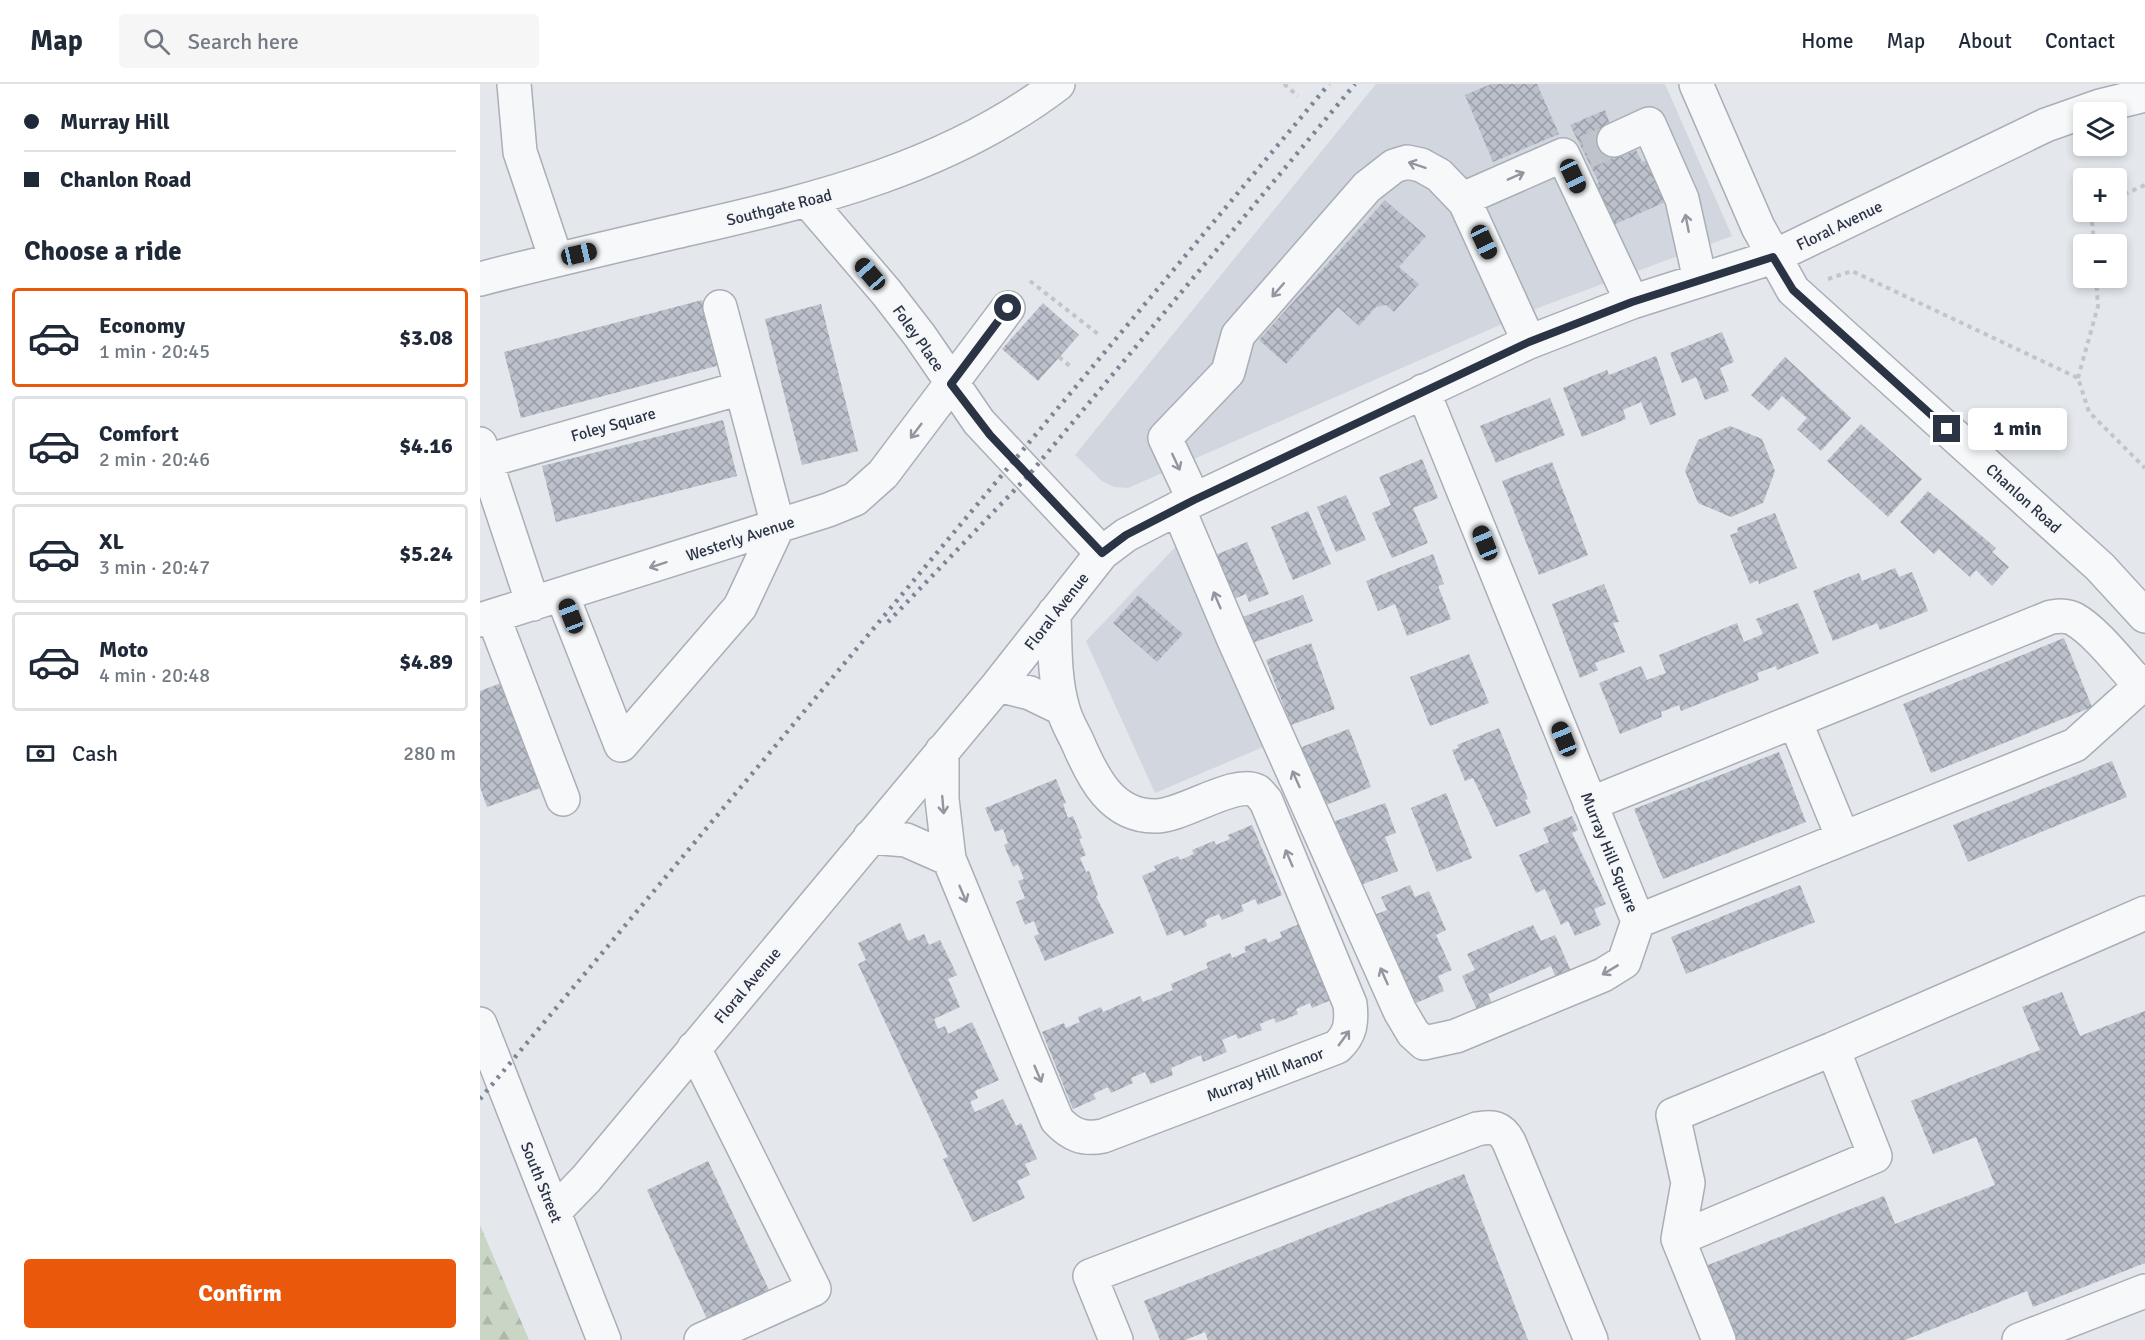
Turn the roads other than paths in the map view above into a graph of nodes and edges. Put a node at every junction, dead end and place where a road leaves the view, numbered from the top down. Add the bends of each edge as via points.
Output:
1 (514, 84) edge
2 (1058, 84) edge
3 (1696, 84) edge
4 (2095, 95) edge
5 (2145, 95) edge
6 (1592, 158) junction
7 (1463, 199) junction
8 (808, 201) junction
9 (1773, 257) junction
10 (556, 259) junction
11 (480, 279) edge
12 (1700, 280) junction
13 (1632, 302) junction
14 (720, 307) dead end
15 (1008, 308) dead end
16 (1529, 342) junction
17 (951, 384) junction
18 (741, 388) junction
19 (1423, 392) junction
20 (483, 452) edge
21 (1186, 504) junction
22 (778, 526) junction
23 (1102, 553) junction
24 (548, 600) junction
25 (1054, 613) junction
26 (2145, 616) edge
27 (486, 618) edge
28 (2143, 684) edge
29 (998, 685) junction
30 (1063, 709) junction
31 (1795, 721) junction
32 (942, 751) junction
33 (563, 800) dead end
34 (1590, 804) junction
35 (870, 837) junction
36 (1843, 838) junction
37 (949, 859) junction
38 (2145, 912) edge
39 (1638, 921) junction
40 (480, 1024) edge
41 (694, 1048) junction
42 (1833, 1049) junction
43 (554, 1212) junction
44 (1678, 1239) junction
45 (2145, 1291) edge
46 (604, 1340) edge
47 (701, 1340) edge
48 (1116, 1340) edge
49 (1591, 1340) edge
50 (1719, 1340) edge
51 (2019, 1340) edge

1 - 10 street via 520,152
2 - 8 street, Southgate Road via 1025,109 939,156
3 - 9 street, Chanlon Road
4 - 5 street, Floral Avenue
4 - 9 street, Floral Avenue via 2046,125
7 -> 6 street via 1563,155
12 -> 6 street via 1682,199 1649,124
6 - 13 street
7 - 16 street
7 -> 21 street via 1439,175 1407,162 1387,170 1367,187 1238,335 1228,372 1165,438
8 - 10 street, Southgate Road
8 - 17 street, Foley Place via 886,292
9 - 12 street, Floral Avenue
9 - 26 street, Chanlon Road via 1793,290 2100,567
10 - 11 street, Southgate Road
12 - 13 street, Floral Avenue
13 - 16 street, Floral Avenue
14 - 18 street
15 - 17 street, Westerly Avenue
16 - 19 street, Floral Avenue
17 -> 22 street, Westerly Avenue via 872,487 855,499
17 - 23 street, Foley Place via 979,422
18 - 20 street, Foley Square
18 - 22 street
19 - 21 street, Floral Avenue
19 - 34 street, Murray Hill Square
20 - 24 street, Foley Square
21 - 23 street, Floral Avenue via 1126,535
39 -> 21 street via 1624,962 1603,975 1456,1036 1424,1043 1413,1033 1234,640
22 -> 24 street, Westerly Avenue
22 - 24 street, Foley Square via 740,607 621,745
23 - 25 street, Floral Avenue
24 - 27 street, Westerly Avenue
25 - 29 street, Floral Avenue
25 - 30 street, Murray Hill Manor
27 - 33 street
28 - 31 street via 2073,618 2051,617
28 - 36 street, Murray Hill Square via 2075,745
29 - 30 street via 1030,693
29 - 32 street, Floral Avenue
37 -> 30 street, Murray Hill Manor via 1057,1120 1078,1136 1103,1136 1337,1047 1345,1040 1352,1020 1350,1004 1266,801 1257,791 1242,788 1174,814 1141,815 1106,796 1093,778
31 - 34 street
31 - 36 street
32 - 35 street, Floral Avenue
32 -> 37 street, Murray Hill Manor via 942,799
34 - 39 street, Murray Hill Square
35 - 37 street via 906,840
35 - 41 street, Floral Avenue
36 - 39 street, Murray Hill Square
38 - 42 street
40 - 43 street, South Street
41 - 43 street, Floral Avenue
41 - 47 street via 814,1289
42 - 44 street via 1673,1115 1688,1183
42 - 44 street via 1875,1156
43 - 46 street, South Street
44 - 50 street
45 - 51 street
48 - 49 street via 1090,1276 1492,1126 1503,1132 1509,1142

